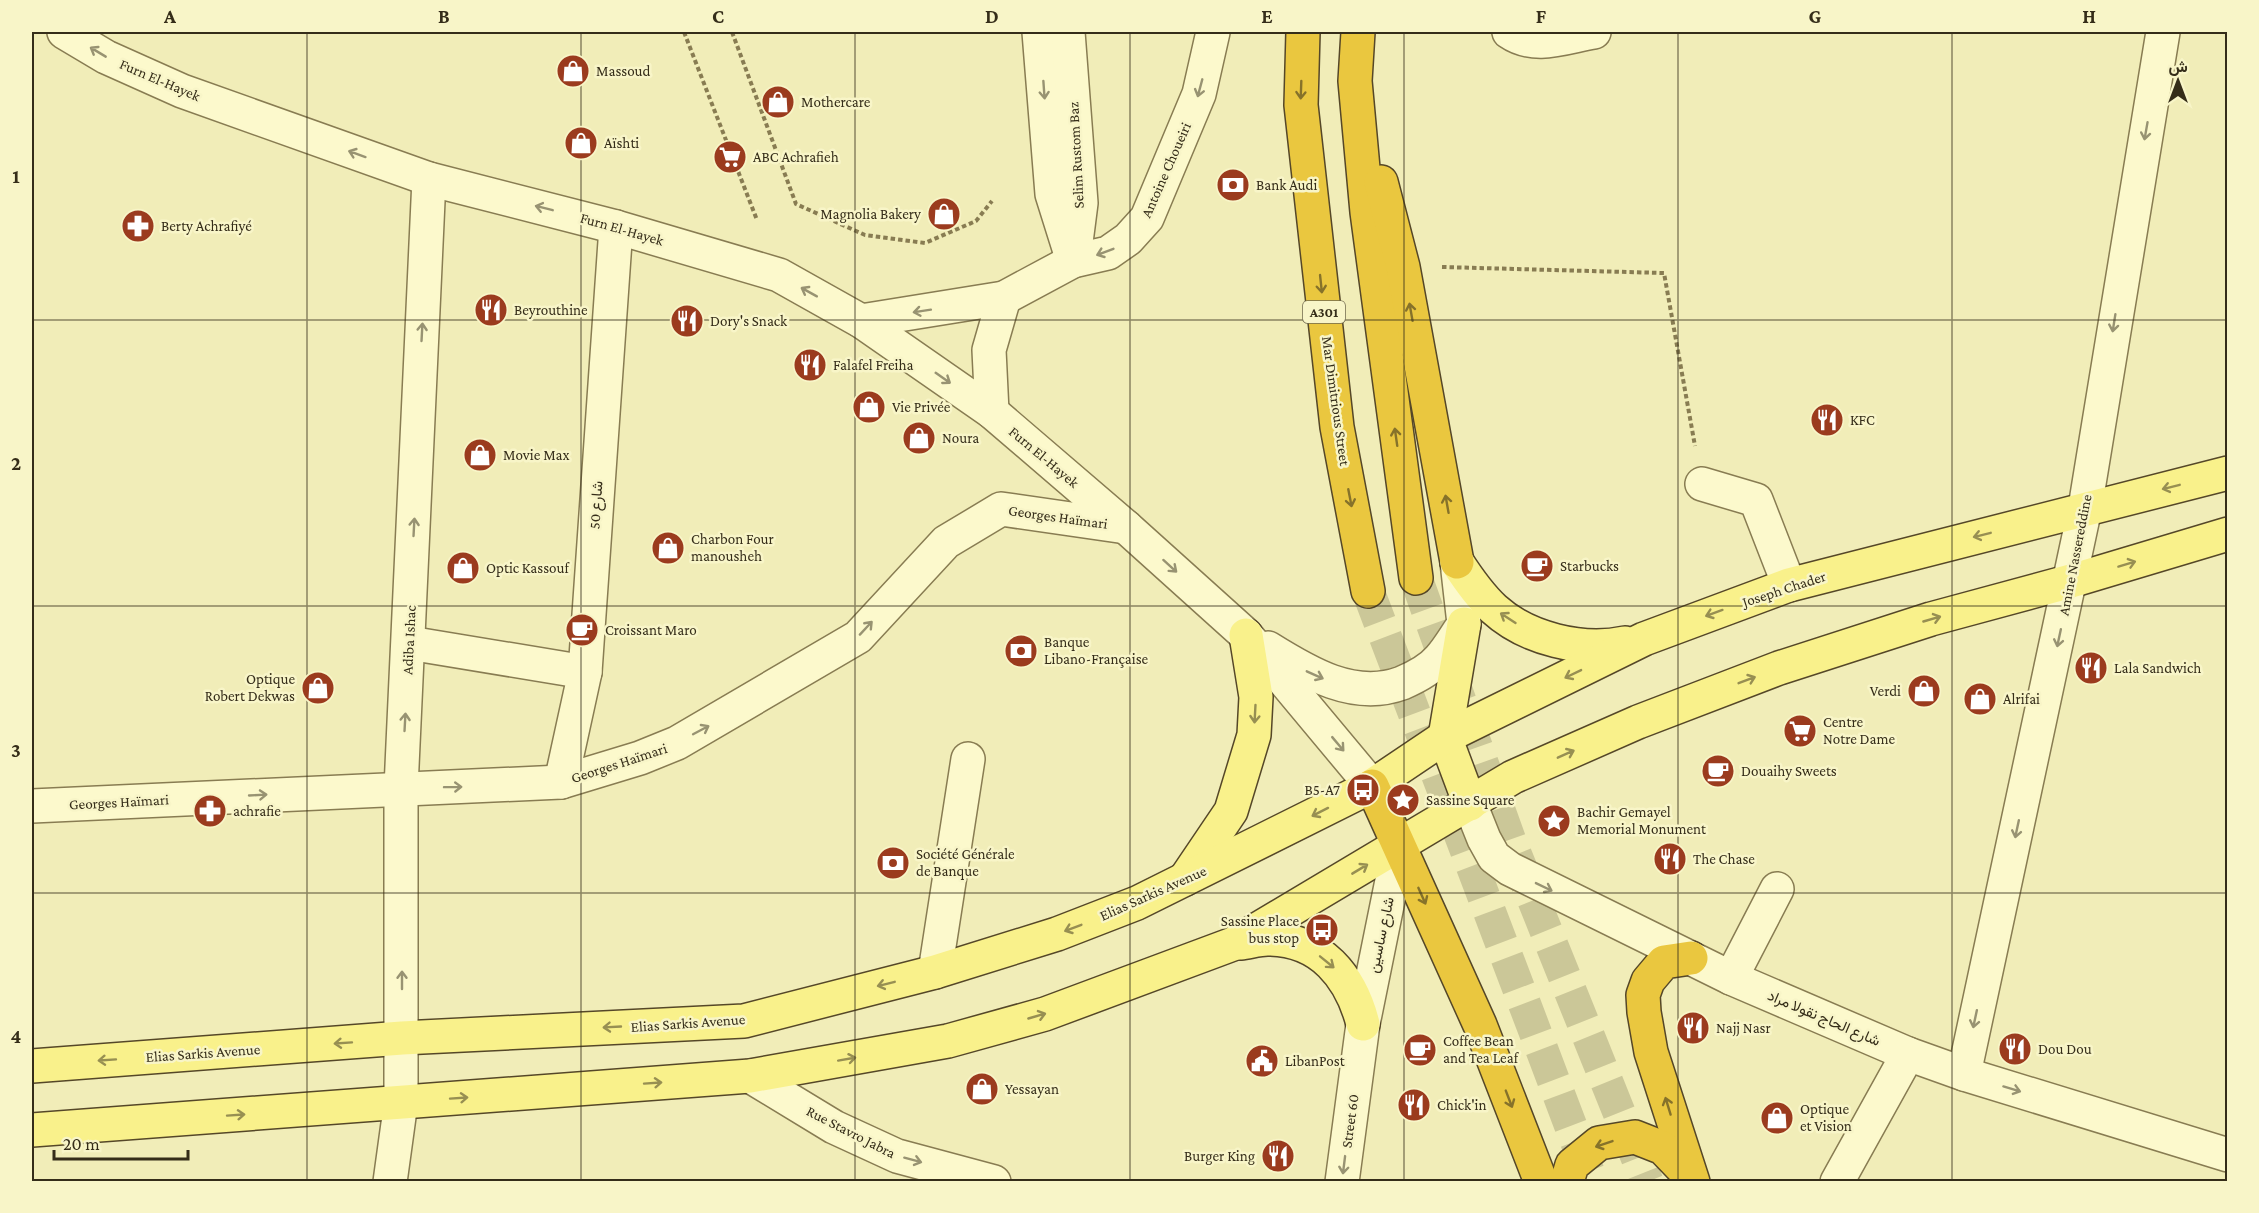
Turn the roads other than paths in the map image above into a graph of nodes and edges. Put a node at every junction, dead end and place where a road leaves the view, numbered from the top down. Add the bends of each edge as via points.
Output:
1 (64, 32) edge
2 (1039, 32) edge
3 (1068, 32) edge
4 (1213, 32) edge
5 (1303, 32) edge
6 (1358, 32) edge
7 (1509, 32) edge
8 (1594, 32) edge
9 (2163, 32) edge
10 (1354, 81) junction
11 (429, 179) junction
12 (616, 226) junction
13 (1073, 261) junction
14 (1004, 298) junction
15 (861, 321) junction
16 (992, 412) junction
17 (2228, 473) edge
18 (1702, 484) road end
19 (2085, 508) junction
20 (1126, 527) junction
21 (2228, 534) edge
22 (1457, 562) junction
23 (1416, 578) tunnel mouth
24 (2071, 581) junction
25 (1789, 585) junction
26 (1368, 591) tunnel mouth
27 (1464, 624) junction
28 (1246, 635) junction
29 (1644, 639) junction
30 (409, 643) junction
31 (585, 672) junction
32 (1445, 737) junction
33 (968, 759) dead end
34 (561, 782) junction
35 (1372, 786) junction
36 (401, 788) junction
37 (1470, 804) junction
38 (32, 806) edge
39 (1399, 846) junction
40 (1185, 880) junction
41 (1777, 889) dead end
42 (1233, 944) junction
43 (1691, 957) junction
44 (935, 972) junction
45 (1731, 978) junction
46 (1363, 1024) junction
47 (402, 1038) junction
48 (1908, 1054) junction
49 (32, 1066) edge
50 (1964, 1074) junction
51 (750, 1076) junction
52 (400, 1102) junction
53 (32, 1130) edge
54 (2226, 1150) edge
55 (1691, 1178) edge
56 (390, 1182) edge
57 (994, 1182) edge
58 (1342, 1182) edge
59 (1541, 1182) edge
60 (1567, 1182) edge
61 (1837, 1182) edge

11 -> 1 street, Furn El-Hayek via 182,91 106,57
2 -> 13 street, Selim Rustom Baz via 1052,194
3 - 13 street, Selim Rustom Baz via 1081,203
4 -> 13 street, Antoine Choueiri via 1199,94 1147,218 1128,239 1108,252
5 -> 26 highway, Mar Dimitrious Street / A301 via 1301,105 1337,427
6 - 10 highway
7 - 8 street via 1532,42
9 -> 19 street, Amine Nassereddine
22 -> 10 highway via 1403,267
23 -> 10 highway via 1368,224
12 -> 11 street, Furn El-Hayek
30 -> 11 street, Adiba Ishac
15 -> 12 street, Furn El-Hayek via 779,276
12 - 31 street, شارع 50
13 - 14 street, Antoine Choueiri
14 -> 15 street, Antoine Choueiri
14 - 16 street via 988,350
15 -> 16 street, Furn El-Hayek
16 - 20 street, Furn El-Hayek
17 -> 19 main road, Joseph Chader
18 - 25 street via 1756,500
19 - 24 street, Amine Nassereddine
19 -> 25 main road, Joseph Chader
20 -> 28 street, Furn El-Hayek
34 -> 20 street, Georges Haïmari via 677,743 858,637 946,542 1001,509
24 -> 21 main road
22 - 27 street
29 -> 22 main road via 1582,645 1532,632 1496,610 1474,588
37 -> 24 main road via 1513,777 1638,722 1779,668 1931,619
24 -> 50 street, Amine Nassereddine
25 -> 29 main road, Joseph Chader
28 -> 27 street via 1325,680 1376,689 1414,678 1429,668
27 - 32 main road
28 -> 35 street
28 -> 40 main road via 1256,697 1254,735 1231,811
29 -> 32 main road, Joseph Chader
30 - 31 street
36 -> 30 street, Adiba Ishac
31 - 34 street, شارع 50
32 - 35 main road, Joseph Chader
32 - 37 main road
33 - 44 street
36 -> 34 street, Georges Haïmari
35 - 39 highway
35 -> 40 main road, Elias Sarkis Avenue
38 -> 36 street, Georges Haïmari
47 -> 36 street, Adiba Ishac
37 - 39 main road
37 -> 43 street, شارع الحاج نقولا مراد via 1494,857
42 -> 39 main road
39 - 46 street, شارع ساسين
39 -> 59 highway via 1480,1025
40 -> 44 main road, Elias Sarkis Avenue via 1057,934
41 - 45 street
42 -> 46 main road via 1267,939 1312,950 1347,981
51 -> 42 main road via 948,1041 1045,1014
43 - 45 street, شارع الحاج نقولا مراد
55 -> 43 highway via 1651,1052 1643,995 1648,981 1664,962
44 -> 47 main road, Elias Sarkis Avenue via 744,1021
45 - 48 street, شارع الحاج نقولا مراد
46 -> 58 street, Street 60
47 -> 49 main road, Elias Sarkis Avenue
47 - 52 street, Adiba Ishac
48 - 50 street, شارع الحاج نقولا مراد
48 - 61 street
50 -> 54 street, شارع الحاج نقولا مراد
52 -> 51 main road
51 -> 57 street, Rue Stavro Jabra via 834,1126 897,1156
53 -> 52 main road
52 - 56 street, Adiba Ishac
55 -> 60 highway via 1663,1148 1635,1137 1599,1143 1572,1165

